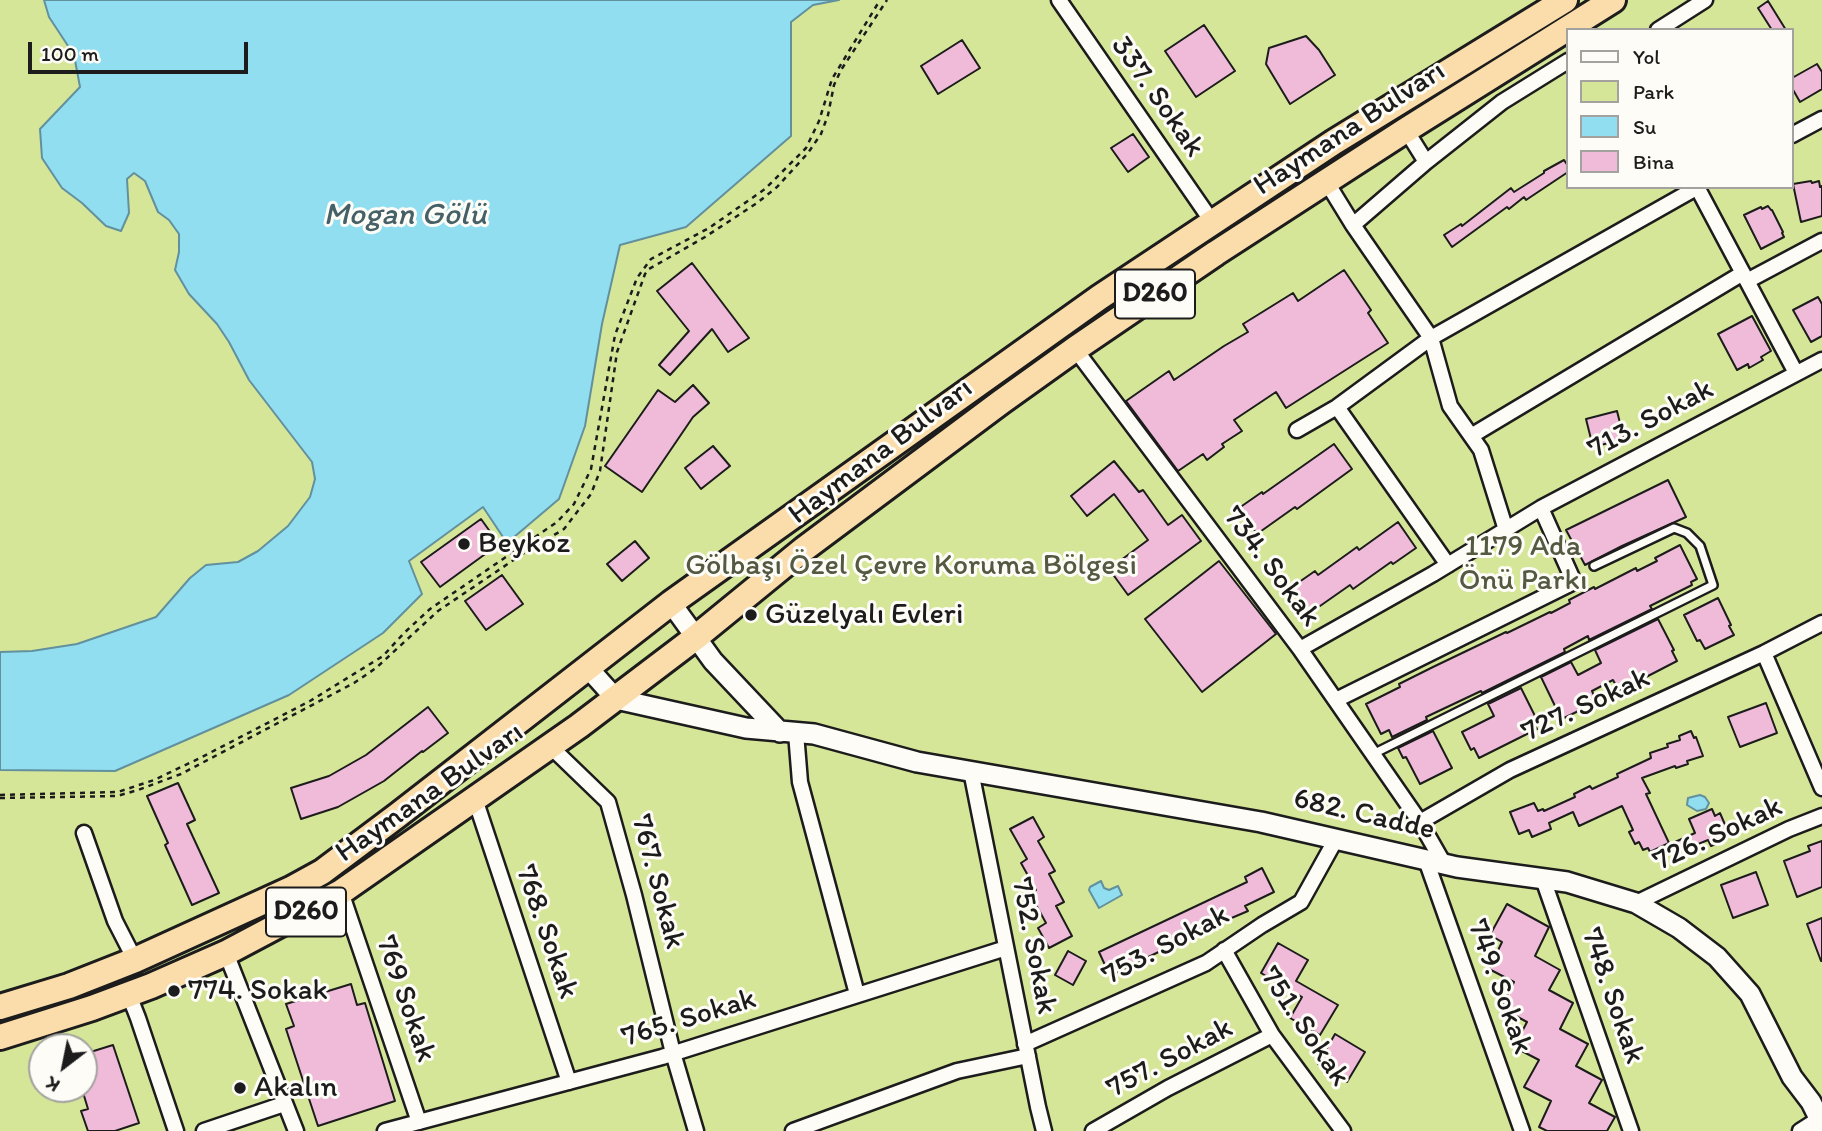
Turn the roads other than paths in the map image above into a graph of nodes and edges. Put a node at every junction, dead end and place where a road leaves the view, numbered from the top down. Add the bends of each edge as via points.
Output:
1 (1059, 0) edge
2 (1564, 0) edge
3 (1612, 0) edge
4 (1704, 0) edge
5 (1583, 25) edge
6 (1661, 28) edge
7 (1566, 35) edge
8 (1566, 62) edge
9 (1822, 119) edge
10 (1406, 130) junction
11 (1794, 134) edge
12 (1426, 162) junction
13 (1326, 181) junction
14 (1694, 189) edge
15 (1699, 189) edge
16 (1213, 223) junction
17 (1353, 225) junction
18 (1822, 241) edge
19 (1745, 277) junction
20 (1431, 338) junction
21 (1075, 349) junction
22 (1822, 360) edge
23 (1796, 373) junction
24 (1337, 407) junction
25 (1297, 430) dead end
26 (1471, 436) junction
27 (1541, 508) junction
28 (1506, 530) junction
29 (1448, 565) junction
30 (1594, 566) dead end
31 (671, 603) junction
32 (1822, 623) edge
33 (695, 638) junction
34 (1300, 649) junction
35 (1764, 653) junction
36 (589, 668) junction
37 (616, 699) junction
38 (1336, 700) junction
39 (788, 733) junction
40 (551, 747) junction
41 (1373, 754) junction
42 (971, 771) junction
43 (1822, 788) edge
44 (474, 799) junction
45 (1822, 816) edge
46 (1420, 822) junction
47 (84, 833) dead end
48 (1336, 839) junction
49 (1435, 862) junction
50 (1543, 879) junction
51 (341, 892) junction
52 (1636, 903) junction
53 (1006, 948) junction
54 (1224, 950) junction
55 (226, 953) junction
56 (135, 960) junction
57 (857, 994) junction
58 (129, 995) junction
59 (0, 1007) edge
60 (1272, 1035) junction
61 (0, 1037) edge
62 (1027, 1050) junction
63 (673, 1053) junction
64 (569, 1082) junction
65 (284, 1104) junction
66 (419, 1122) junction
67 (1821, 1122) edge
68 (176, 1131) edge
69 (204, 1131) edge
70 (296, 1131) edge
71 (385, 1131) edge
72 (696, 1131) edge
73 (793, 1131) edge
74 (1044, 1131) edge
75 (1093, 1131) edge
76 (1343, 1131) edge
77 (1522, 1131) edge
78 (1631, 1131) edge
79 (1800, 1131) edge

1 - 16 street, 337. Sokak
2 - 16 highway, Haymana Bulvarı / D260
3 - 5 highway, Haymana Bulvarı / D260
4 - 6 street
7 - 10 highway, Haymana Bulvarı / D260
8 - 12 street via 1502,102
9 - 11 street
10 - 12 street
10 - 13 highway, Haymana Bulvarı / D260
12 - 17 street
13 - 17 street
13 - 21 highway, Haymana Bulvarı / D260
14 - 20 street
15 - 19 street
16 - 31 highway, Haymana Bulvarı / D260 via 1100,297
17 - 20 street
18 - 19 street
19 - 23 street
19 - 26 street
20 - 24 street
20 - 26 street via 1450,406
21 - 33 highway, Haymana Bulvarı / D260 via 804,549
21 - 34 street, 734. Sokak
22 - 23 street, 713. Sokak
23 - 27 street, 713. Sokak
24 - 25 street
24 - 29 street
26 - 28 street via 1480,450
27 - 28 street, 713. Sokak
27 - 38 street via 1574,582
28 - 29 street, 713. Sokak
29 - 34 street, 713. Sokak
30 - 41 lane via 1674,527 1700,546 1713,585
31 - 33 main road
31 - 36 highway, Haymana Bulvarı / D260
32 - 35 street, 727. Sokak
33 - 37 highway, Haymana Bulvarı / D260
33 - 39 main road via 735,687
34 - 38 street, 734. Sokak
35 - 43 street
35 - 46 street, 727. Sokak via 1510,770
36 - 37 main road
36 - 56 highway, Haymana Bulvarı / D260 via 322,872
37 - 39 main road, 682. Cadde
37 - 40 highway, Haymana Bulvarı / D260
38 - 41 street, 734. Sokak
39 - 42 main road, 682. Cadde via 814,734
39 - 57 street
40 - 44 highway, Haymana Bulvarı / D260
40 - 63 street, 767. Sokak via 608,802
41 - 46 street, 734. Sokak
42 - 48 main road, 682. Cadde
42 - 53 street, 752. Sokak
44 - 51 highway, Haymana Bulvarı / D260
44 - 64 street, 768. Sokak
45 - 52 street, 726. Sokak
46 - 49 street
47 - 56 street via 115,922
48 - 49 main road, 682. Cadde
48 - 54 street, 753. Sokak via 1301,902
49 - 50 main road, 682. Cadde
49 - 77 street, 749. Sokak
50 - 52 main road, 682. Cadde
50 - 78 street, 748. Sokak
51 - 55 highway, Haymana Bulvarı / D260
51 - 66 street, 769 Sokak
52 - 67 main road, 682. Cadde via 1717,957 1750,994 1792,1077
53 - 57 street, 765. Sokak
53 - 62 street, 752. Sokak
54 - 60 street, 751. Sokak
54 - 62 street, 753. Sokak
55 - 58 highway, Haymana Bulvarı / D260
55 - 65 street
56 - 59 highway, Haymana Bulvarı / D260
57 - 63 street, 765. Sokak
58 - 61 highway, Haymana Bulvarı / D260
58 - 68 street
60 - 75 street, 757. Sokak
60 - 76 street, 751. Sokak
62 - 73 street, 753. Sokak
62 - 74 street, 752. Sokak
63 - 64 street, 765. Sokak
63 - 72 street, 767. Sokak
64 - 66 street, 765. Sokak
65 - 69 street
65 - 70 street
66 - 71 street, 765. Sokak
67 - 79 street

